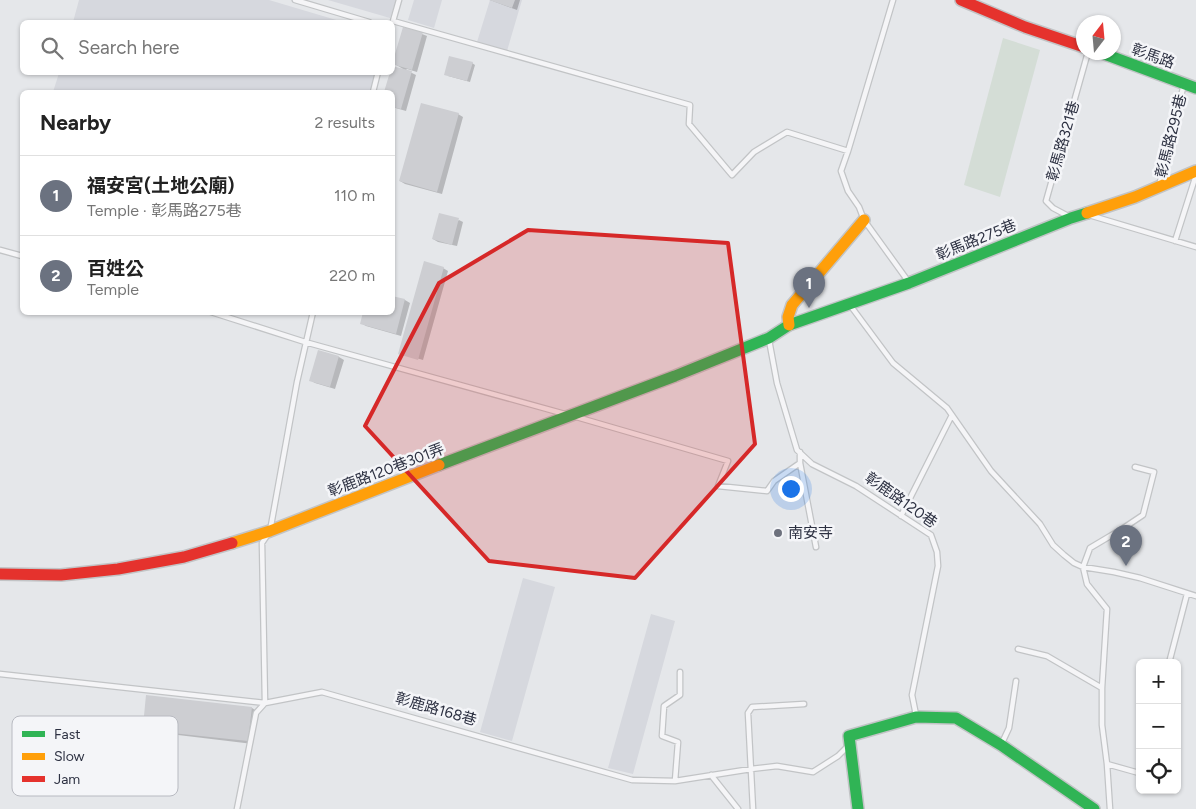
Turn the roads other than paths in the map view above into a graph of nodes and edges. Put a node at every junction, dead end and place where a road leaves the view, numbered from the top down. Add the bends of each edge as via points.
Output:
1 (294, 0) edge
2 (399, 0) edge
3 (893, 0) edge
4 (961, 0) edge
5 (362, 20) edge
6 (393, 20) edge
7 (395, 23) edge
8 (1076, 44) edge
9 (1086, 60) edge
10 (1120, 60) edge
11 (377, 75) edge
12 (1184, 84) junction
13 (1196, 88) edge
14 (374, 90) edge
15 (848, 151) junction
16 (1196, 171) edge
17 (1196, 176) edge
18 (1159, 187) junction
19 (1085, 214) junction
20 (1071, 218) junction
21 (864, 220) junction
22 (1175, 241) junction
23 (1196, 247) edge
24 (0, 250) edge
25 (20, 255) edge
26 (909, 283) junction
27 (850, 304) junction
28 (220, 315) edge
29 (312, 315) edge
30 (789, 326) junction
31 (769, 338) junction
32 (305, 342) junction
33 (569, 415) junction
34 (952, 415) junction
35 (800, 452) junction
36 (800, 463) junction
37 (1135, 467) dead end
38 (901, 516) junction
39 (270, 531) junction
40 (816, 548) dead end
41 (1083, 567) junction
42 (0, 574) edge
43 (1187, 594) junction
44 (1196, 596) edge
45 (1018, 649) dead end
46 (1170, 659) edge
47 (680, 672) dead end
48 (0, 674) edge
49 (1016, 680) dead end
50 (1102, 688) junction
51 (265, 703) junction
52 (804, 704) dead end
53 (916, 717) junction
54 (850, 739) junction
55 (1001, 744) junction
56 (1107, 764) junction
57 (750, 768) junction
58 (1136, 772) edge
59 (711, 775) junction
60 (675, 781) junction
61 (236, 809) edge
62 (738, 809) edge
63 (753, 809) edge
64 (858, 809) edge
65 (1094, 809) edge
66 (1110, 809) edge

1 - 5 lane
2 - 6 lane
3 - 15 lane
4 - 8 street
7 - 15 lane via 690,105 689,124 732,175 754,152 787,132
9 - 20 lane, 彰馬路321巷 via 1046,201
10 - 12 street, 彰馬路
11 - 14 lane
12 - 13 street, 彰馬路
12 - 18 lane, 彰馬路295巷
15 - 21 lane via 841,171
16 - 18 street, 彰馬路275巷
17 - 22 lane
18 - 19 street, 彰馬路275巷
19 - 20 street, 彰馬路275巷
19 - 22 lane
20 - 26 street, 彰馬路275巷
21 - 26 lane
21 - 30 street via 792,305
22 - 23 lane
24 - 25 lane
26 - 27 street, 彰馬路275巷
27 - 30 street, 彰馬路275巷
27 - 34 lane via 893,363
28 - 32 lane
29 - 32 lane
30 - 31 street, 彰馬路275巷
31 - 33 street, 彰鹿路120巷301弄
31 - 35 lane, 彰鹿路120巷 via 777,383
32 - 33 lane
32 - 39 lane
33 - 36 lane via 728,461 718,486 767,491 774,481
33 - 39 street, 彰鹿路120巷301弄
34 - 38 lane
34 - 41 lane via 991,471 1040,524 1053,545
35 - 36 lane
35 - 38 lane, 彰鹿路120巷 via 812,464 856,486
36 - 40 lane
37 - 41 lane via 1154,472 1143,515 1090,548
38 - 53 lane, 彰鹿路120巷 via 931,535 937,552 938,566 912,695
39 - 42 street, 彰鹿路120巷301弄 via 222,547 124,569 62,575
39 - 51 lane via 262,543
41 - 43 lane via 1140,578
41 - 50 lane via 1087,584 1107,609
43 - 44 lane
43 - 46 lane
45 - 50 lane via 1047,656
47 - 60 lane via 680,695 664,706 662,736 678,742
48 - 51 lane, 彰鹿路168巷
49 - 55 lane via 1009,728
50 - 56 lane
51 - 60 lane, 彰鹿路168巷 via 322,692 632,780
51 - 61 lane via 256,713
52 - 57 lane via 750,709
53 - 54 street
53 - 55 street via 956,718
54 - 57 lane, 彰鹿路168巷 via 838,756 813,772 777,766
54 - 64 street
55 - 65 street
56 - 58 lane
56 - 66 lane
57 - 59 lane, 彰鹿路168巷
57 - 63 lane
59 - 60 lane, 彰鹿路168巷
59 - 62 lane

